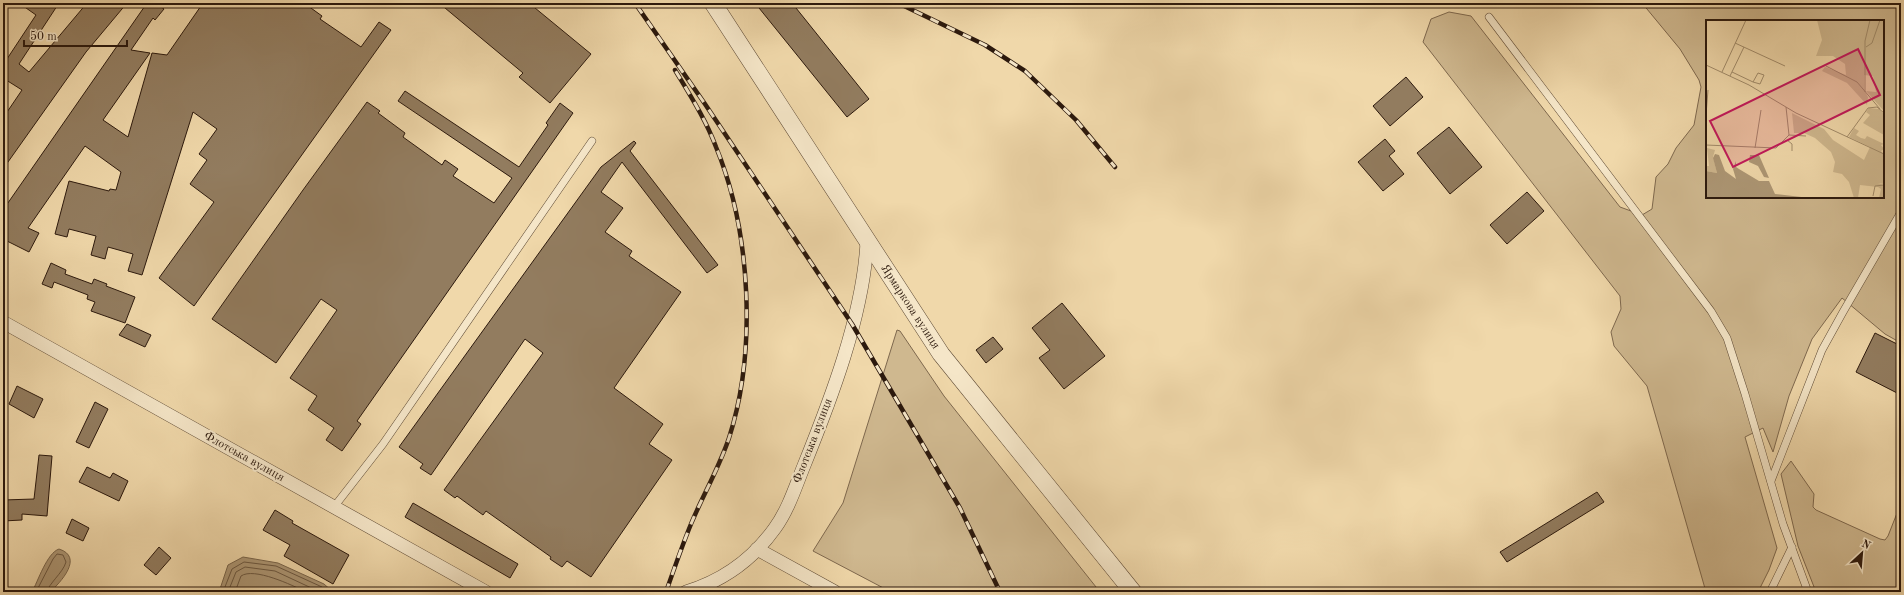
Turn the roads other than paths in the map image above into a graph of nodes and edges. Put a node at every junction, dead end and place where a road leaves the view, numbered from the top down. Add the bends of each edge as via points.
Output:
1 (713, 3) edge
2 (1490, 17) dead end
3 (592, 141) dead end
4 (1901, 212) edge
5 (867, 242) junction
6 (3, 322) edge
7 (1770, 481) junction
8 (334, 507) junction
9 (1792, 548) junction
10 (757, 549) junction
11 (709, 588) edge
12 (486, 592) edge
13 (686, 592) edge
14 (835, 592) edge
15 (1133, 592) edge
16 (1770, 592) edge
17 (1808, 592) edge

1 - 5 street, Ярмаркова вулиця
2 - 7 lane via 1711,311 1727,338
3 - 8 lane via 383,444
4 - 7 lane via 1822,350
5 - 10 street, Флотська вулиця via 865,275 839,372 786,508 776,527
5 - 15 street, Ярмаркова вулиця via 941,354
6 - 8 street, Флотська вулиця
7 - 9 lane
8 - 12 street, Флотська вулиця
9 - 16 lane
9 - 17 lane
10 - 11 street, Флотська вулиця
10 - 14 street
11 - 13 street, Флотська вулиця

